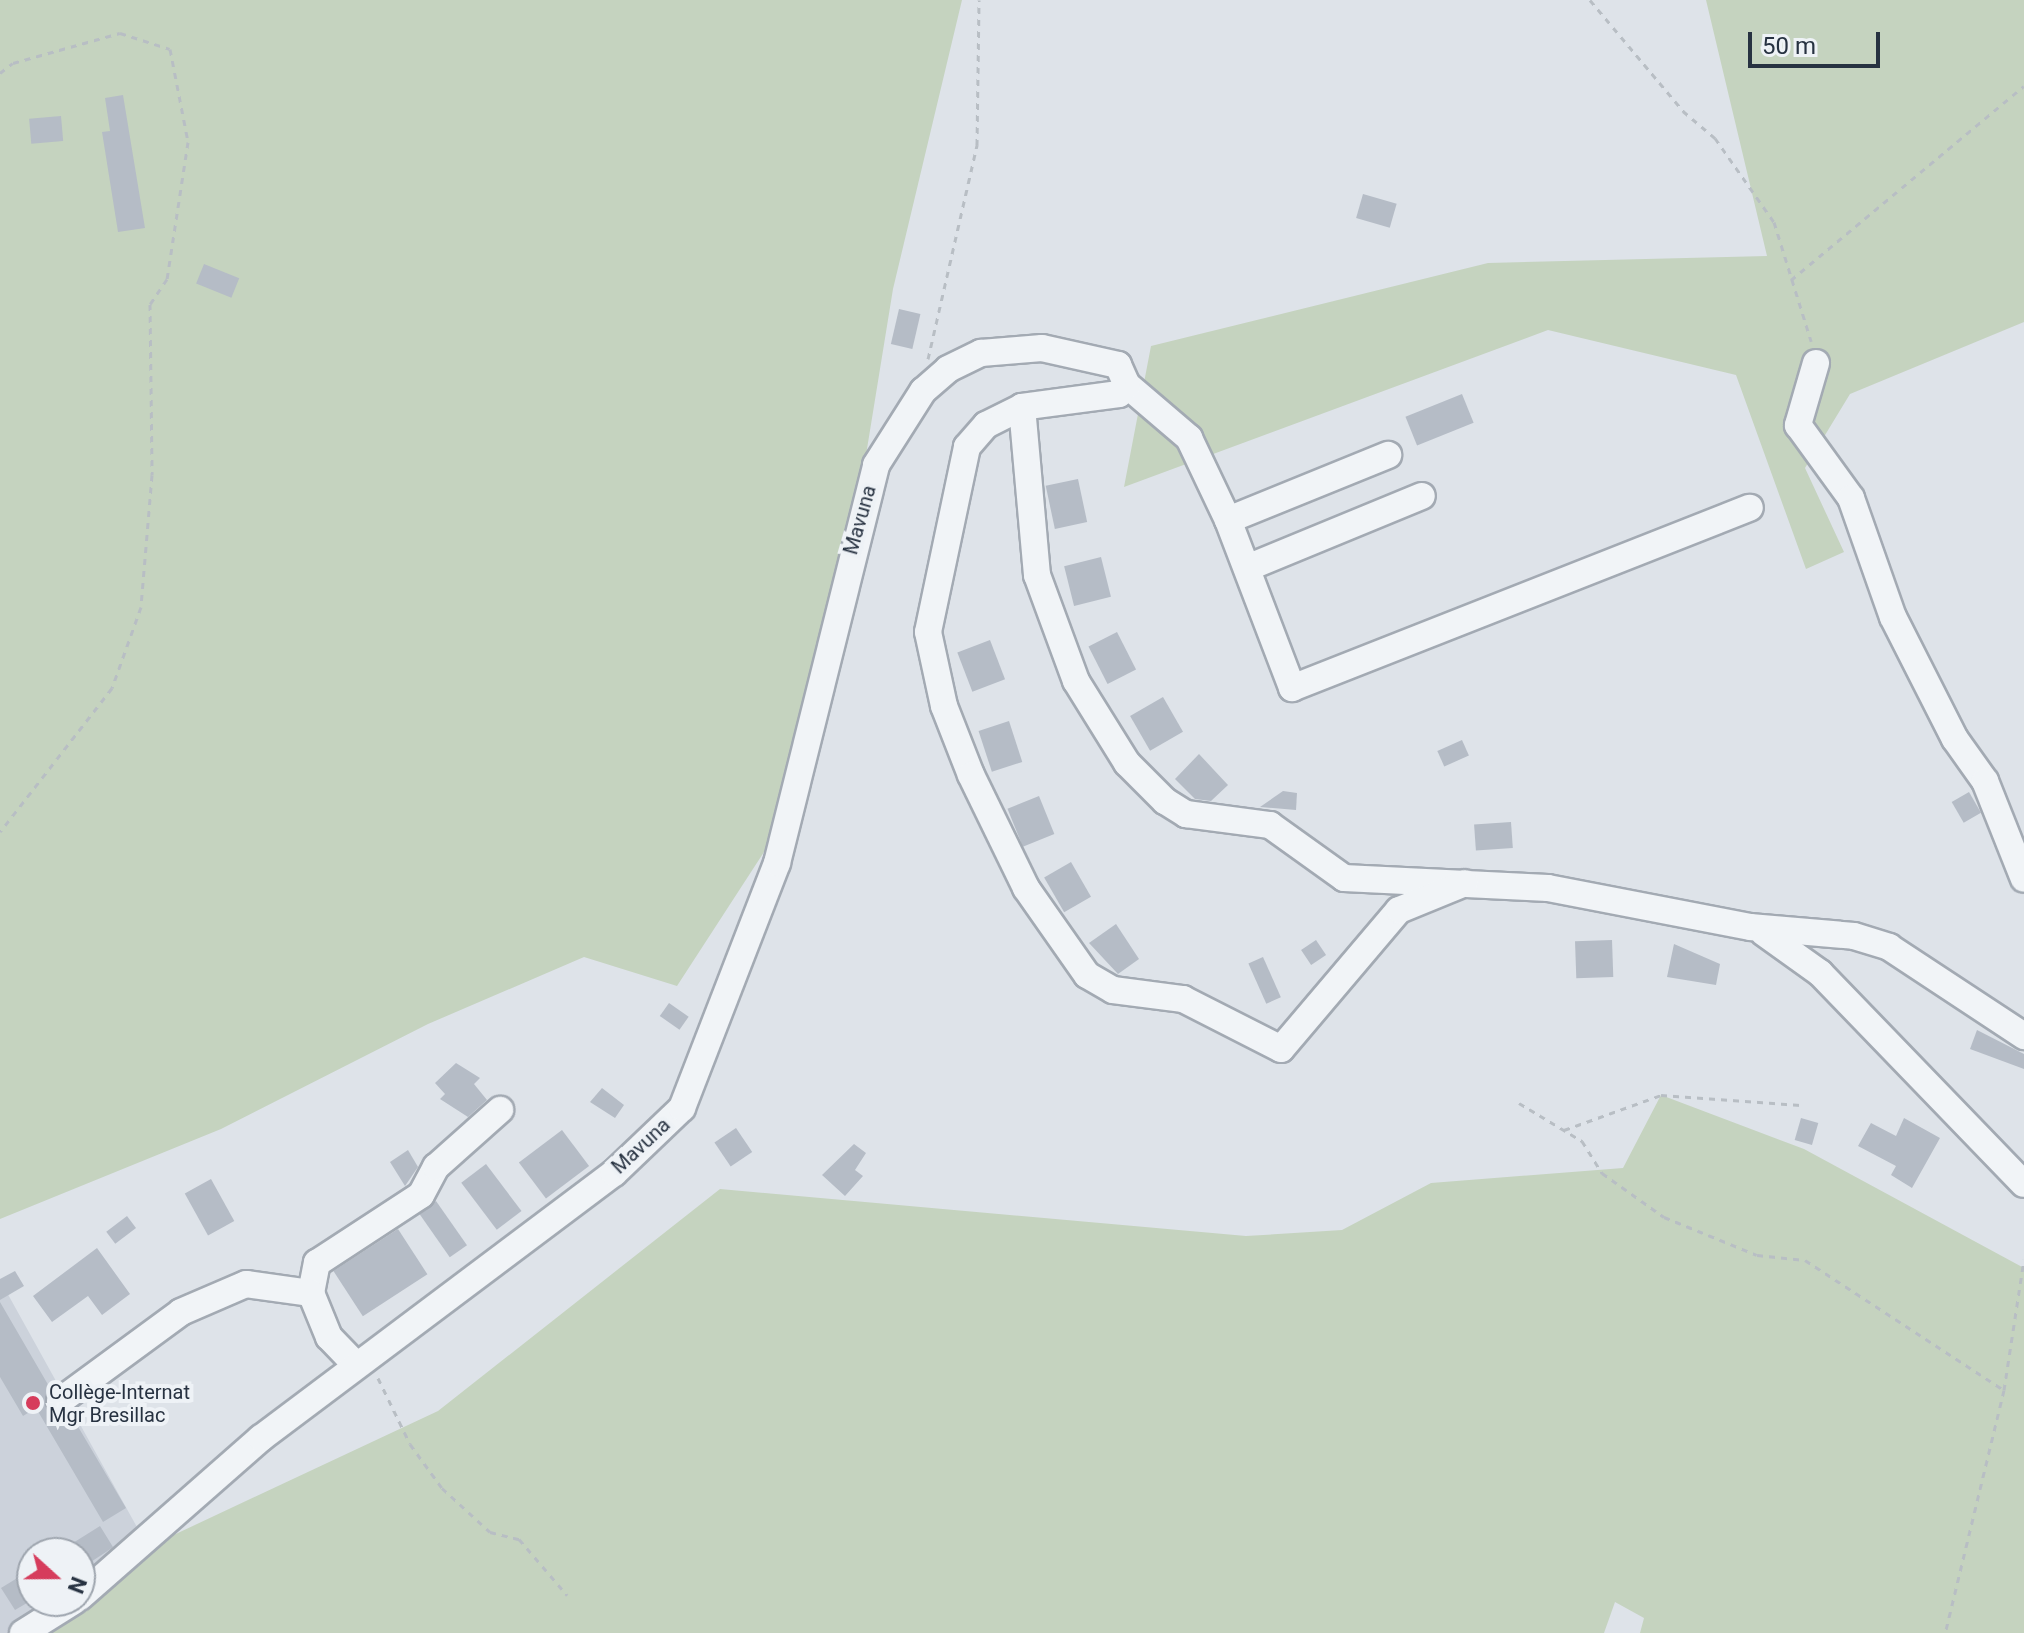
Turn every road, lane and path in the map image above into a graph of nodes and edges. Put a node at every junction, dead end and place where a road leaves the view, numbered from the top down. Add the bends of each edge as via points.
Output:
1 (979, 0) edge
2 (1590, 0) edge
3 (0, 73) edge
4 (2024, 86) edge
5 (1790, 281) junction
6 (1816, 363) joint
7 (1127, 385) junction
8 (923, 391) junction
9 (1022, 407) junction
10 (1388, 455) dead end
11 (1422, 496) dead end
12 (1750, 508) dead end
13 (1228, 520) junction
14 (1247, 568) junction
15 (0, 832) edge
16 (2024, 879) edge
17 (1465, 883) junction
18 (1750, 927) junction
19 (2024, 1036) edge
20 (1519, 1103) dead end
21 (1801, 1105) dead end
22 (500, 1110) dead end
23 (1564, 1130) junction
24 (2024, 1184) edge
25 (2024, 1260) edge
26 (311, 1293) junction
27 (361, 1358) junction
28 (2004, 1390) junction
29 (60, 1401) dead end
30 (96, 1583) edge
31 (567, 1595) dead end
32 (48, 1617) edge
33 (23, 1633) edge
34 (1945, 1633) edge

1 - 8 path via 977,145
2 - 5 path via 1735,164 1781,235
3 - 15 path via 13,63 120,33 170,49 188,142 167,279 150,304 152,475 141,607 112,688
4 - 5 path
5 - 6 path
6 - 16 street via 1798,425 1851,498 1893,617 1955,739 1985,781
7 - 8 street via 1118,365 1042,348 981,353
7 - 9 street via 1119,394
7 - 13 street via 1189,438
8 - 27 street, Mavuna via 876,465 777,863 682,1108 614,1173
9 - 17 street via 1037,575 1076,681 1127,763 1186,814 1270,825 1344,878
9 - 17 street via 986,425 967,447 928,632 944,706 971,775 1026,888 1087,975 1113,990 1183,999 1281,1049 1399,910
10 - 13 street
11 - 14 street
12 - 14 street via 1292,688
13 - 14 street
17 - 18 street via 1548,888
18 - 19 street via 1889,947
18 - 24 street via 1820,973
20 - 23 path
21 - 23 path via 1661,1095
22 - 26 street via 436,1167 421,1195 317,1263
23 - 28 path via 1582,1141 1602,1173 1664,1217 1757,1255 1805,1260
25 - 28 path
26 - 27 street via 329,1337
26 - 29 street via 291,1285 233,1289 181,1312
27 - 30 street, Mavuna
27 - 31 path via 442,1488 490,1532 519,1539
28 - 34 path
32 - 33 street

